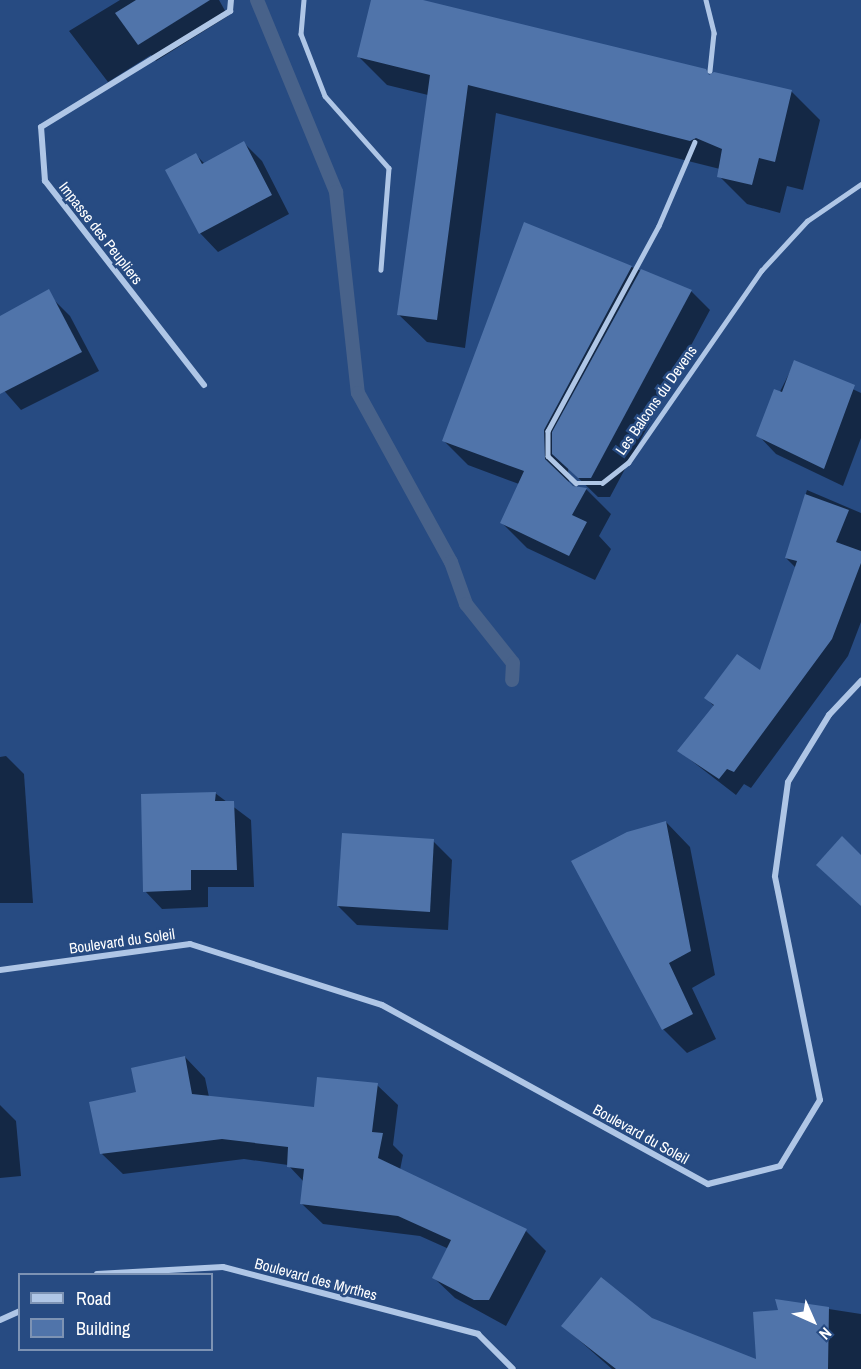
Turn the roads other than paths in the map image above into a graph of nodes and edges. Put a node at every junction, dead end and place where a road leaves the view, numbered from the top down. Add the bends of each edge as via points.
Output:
1 (231, 0) edge
2 (304, 0) edge
3 (706, 0) edge
4 (710, 70) dead end
5 (695, 142) dead end
6 (861, 184) edge
7 (381, 270) dead end
8 (204, 385) dead end
9 (861, 681) edge
10 (0, 970) edge
11 (128, 1273) edge
12 (18, 1312) edge
13 (0, 1320) edge
14 (513, 1369) edge

1 - 8 street, Impasse des Peupliers via 230,11 41,127 45,181
2 - 7 lane via 301,34 325,96 389,168
3 - 4 lane via 714,33
5 - 6 lane, Les Balcons du Devens via 659,226 548,431 548,456 576,483 602,483 627,463 761,271 807,221
9 - 10 street, Boulevard du Soleil via 829,715 788,782 775,876 820,1100 780,1166 708,1184 382,1005 190,944
11 - 14 street, Boulevard des Myrthes via 223,1267 478,1334
12 - 13 street

